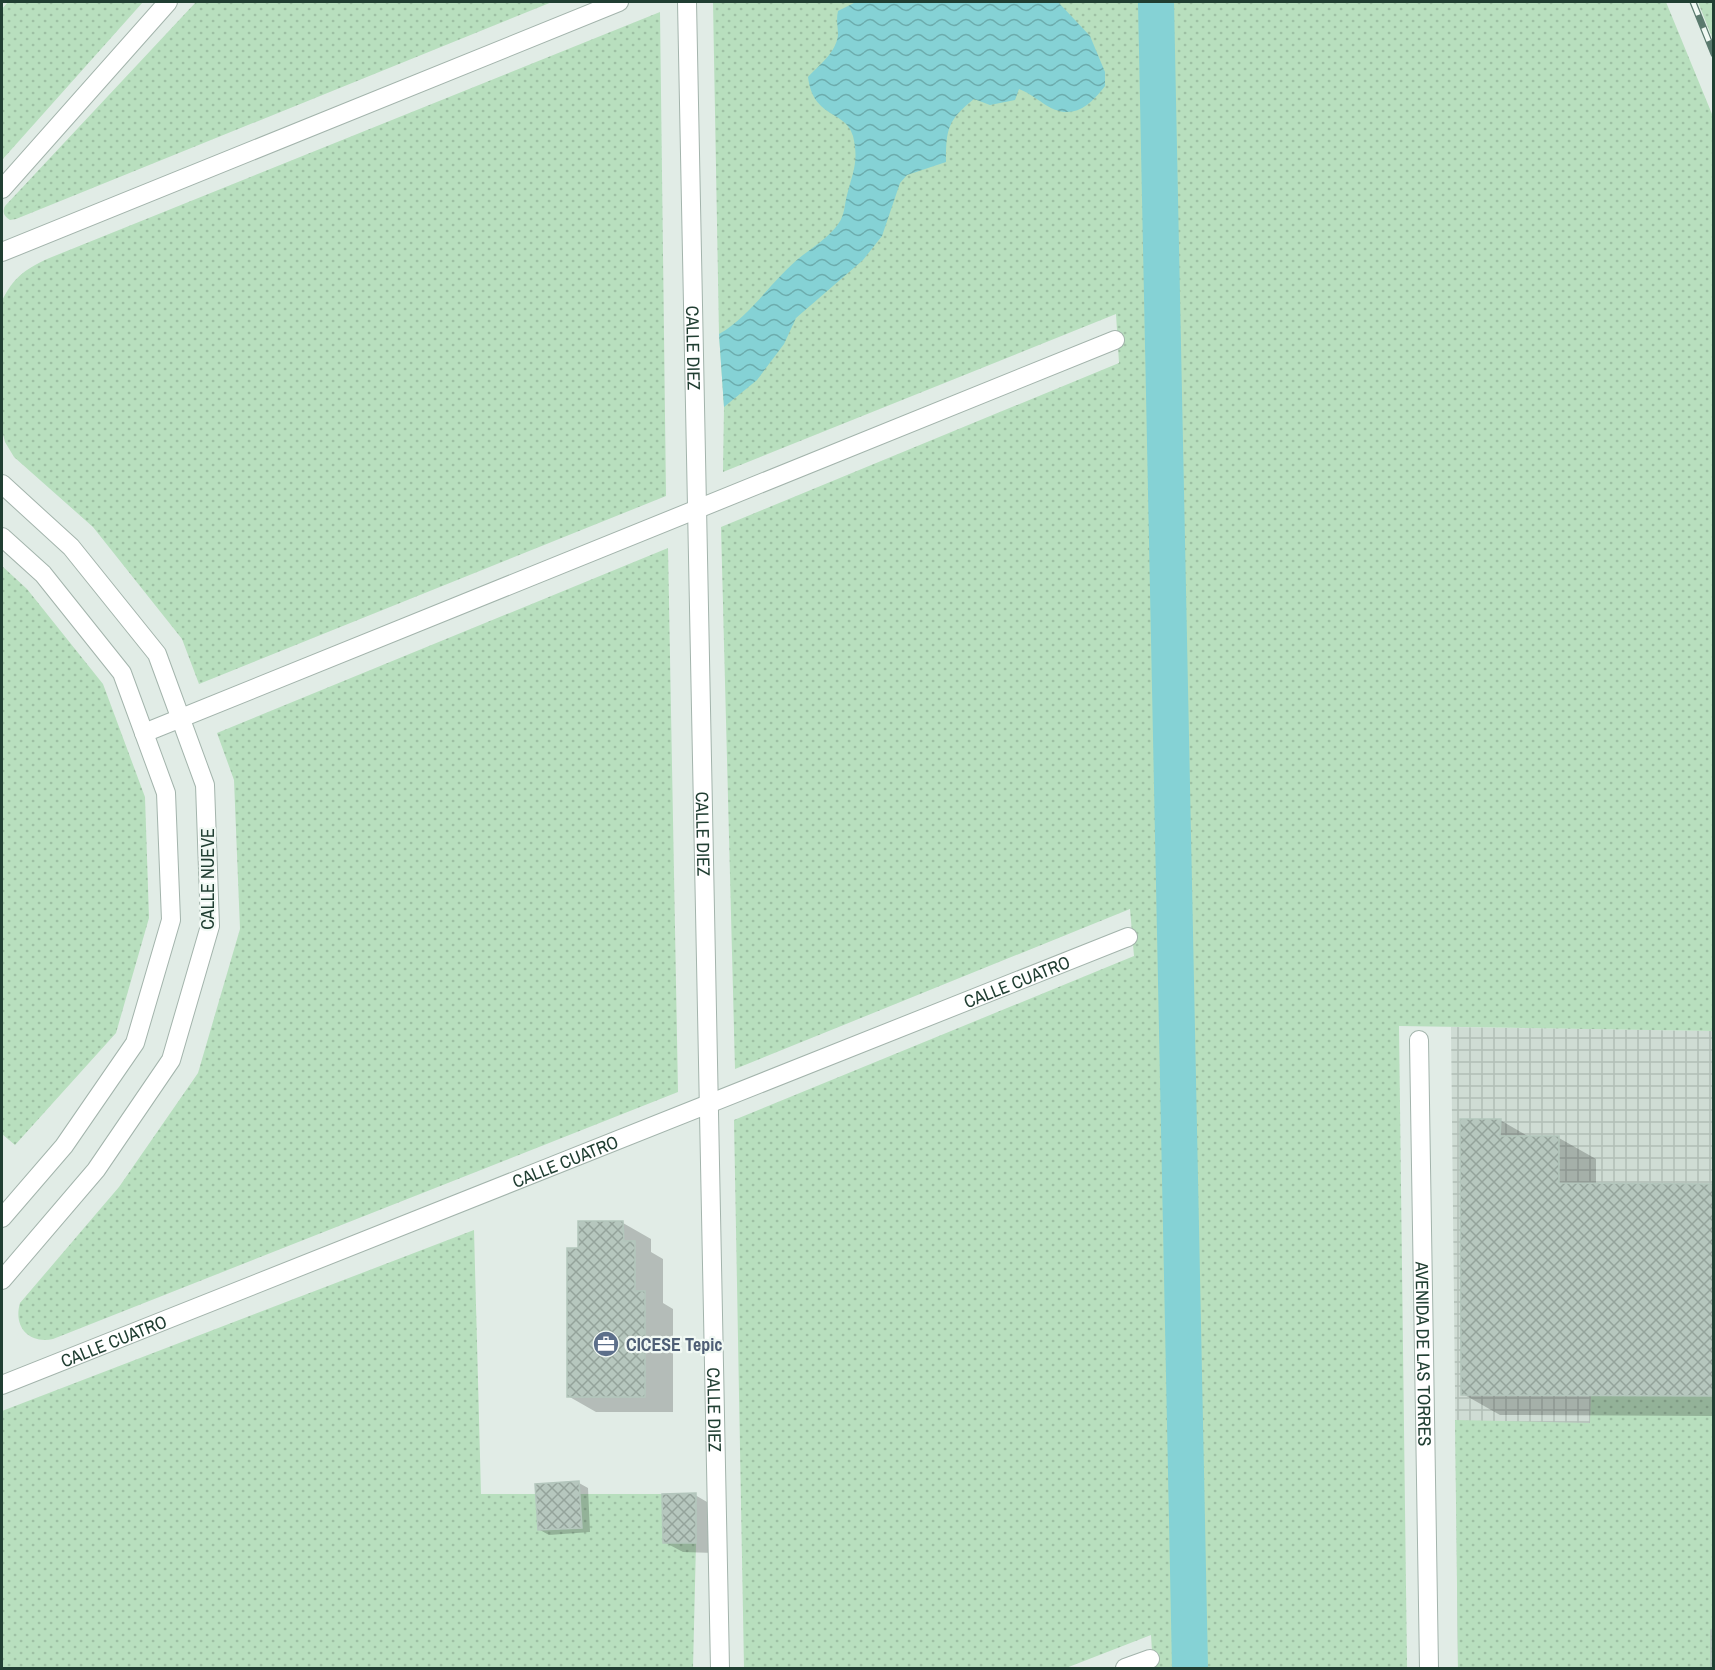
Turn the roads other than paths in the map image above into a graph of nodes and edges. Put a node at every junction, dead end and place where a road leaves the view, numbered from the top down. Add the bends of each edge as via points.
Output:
1 (168, 2) edge
2 (619, 2) edge
3 (687, 2) edge
4 (2, 189) edge
5 (2, 252) edge
6 (1115, 340) dead end
7 (2, 484) edge
8 (697, 509) junction
9 (2, 537) edge
10 (180, 718) junction
11 (144, 733) junction
12 (1128, 937) dead end
13 (1419, 1040) dead end
14 (709, 1102) junction
15 (2, 1218) edge
16 (2, 1280) edge
17 (2, 1385) edge
18 (1150, 1659) dead end
19 (720, 1668) edge
20 (1125, 1668) edge
21 (1429, 1668) edge

1 - 4 street
2 - 5 street
3 - 8 street, CALLE DIEZ
6 - 8 street
7 - 10 street, CALLE NUEVE via 71,547 157,654
8 - 10 street
8 - 14 street, CALLE DIEZ
9 - 11 street, CALLE NUEVE via 43,574 122,673
10 - 11 street
10 - 16 street, CALLE NUEVE via 205,785 210,926 171,1060 96,1170
11 - 15 street, CALLE NUEVE via 166,793 171,920 135,1042 64,1146
12 - 14 street, CALLE CUATRO
13 - 21 street, AVENIDA DE LAS TORRES
14 - 17 street, CALLE CUATRO
14 - 19 street, CALLE DIEZ
18 - 20 street

